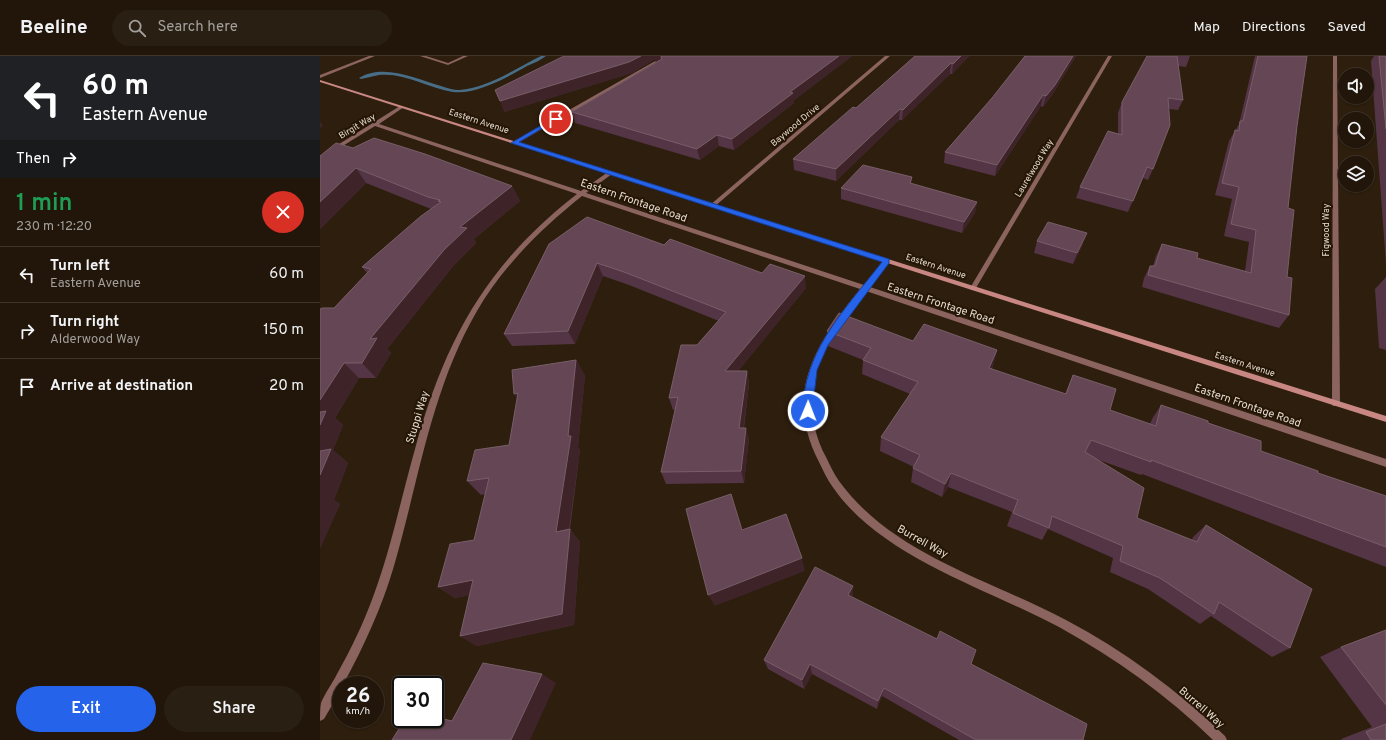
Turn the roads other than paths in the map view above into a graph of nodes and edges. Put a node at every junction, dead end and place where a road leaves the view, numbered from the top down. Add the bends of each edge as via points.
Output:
1 (373, 56) edge
2 (422, 56) edge
3 (466, 56) edge
4 (667, 56) edge
5 (888, 56) edge
6 (1110, 56) edge
7 (1335, 56) edge
8 (320, 77) edge
9 (320, 81) edge
10 (402, 107) junction
11 (375, 124) junction
12 (514, 143) junction
13 (320, 158) edge
14 (610, 173) junction
15 (581, 194) junction
16 (712, 206) junction
17 (887, 261) junction
18 (973, 288) junction
19 (865, 290) junction
20 (1336, 404) junction
21 (1386, 419) edge
22 (1386, 463) edge
23 (320, 715) edge
24 (1221, 740) edge

1 - 8 street
2 - 3 street via 448,64
4 - 12 street
5 - 16 street, Baywood Drive
6 - 18 street, Laurelwood Way
7 - 20 street, Figwood Way
9 - 10 main road, Eastern Avenue
10 - 11 street, Birgit Way
10 - 12 main road, Eastern Avenue
11 - 13 street, Birgit Way
11 - 15 street, Eastern Frontage Road
12 - 14 main road, Eastern Avenue
14 - 15 street, Stuppi Way
14 - 16 main road, Eastern Avenue
15 - 19 street, Eastern Frontage Road
15 - 23 street, Stuppi Way via 553,216 521,248 499,274 461,334 442,377 422,438 389,567 366,629
16 - 17 main road, Eastern Avenue
17 - 18 main road, Eastern Avenue
17 - 19 street, Burrell Way
18 - 20 main road, Eastern Avenue
19 - 22 street, Eastern Frontage Road via 909,302
19 - 24 street, Burrell Way via 824,344 812,370 807,400 811,432 824,466 846,499 879,529 921,555 1089,638 1148,677
20 - 21 main road, Eastern Avenue

